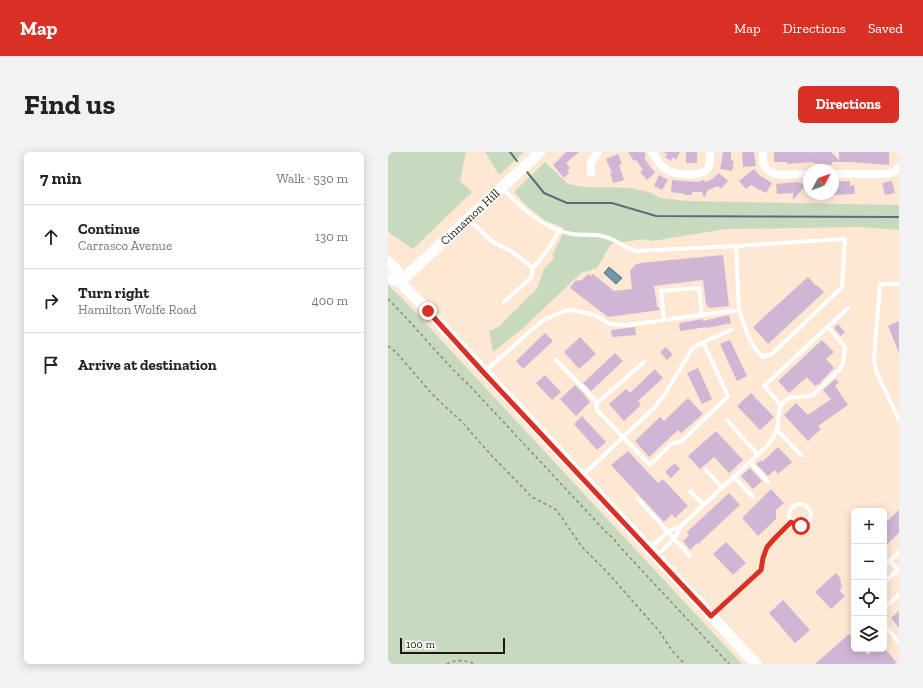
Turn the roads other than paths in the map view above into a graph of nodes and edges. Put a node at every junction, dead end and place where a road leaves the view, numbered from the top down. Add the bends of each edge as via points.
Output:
1 (540, 152) edge
2 (598, 152) edge
3 (652, 152) edge
4 (710, 152) edge
5 (763, 152) edge
6 (899, 168) edge
7 (591, 172) dead end
8 (803, 174) edge
9 (839, 174) edge
10 (502, 188) junction
11 (468, 219) junction
12 (559, 230) junction
13 (736, 246) junction
14 (388, 262) edge
15 (533, 268) junction
16 (388, 278) edge
17 (400, 282) junction
18 (899, 284) edge
19 (504, 302) dead end
20 (848, 308) dead end
21 (740, 310) junction
22 (702, 315) junction
23 (664, 320) junction
24 (828, 327) junction
25 (731, 330) dead end
26 (703, 342) junction
27 (556, 360) dead end
28 (644, 362) dead end
29 (483, 372) junction
30 (596, 404) junction
31 (781, 405) junction
32 (727, 420) dead end
33 (899, 420) edge
34 (777, 430) junction
35 (623, 437) junction
36 (758, 454) junction
37 (801, 455) dead end
38 (750, 462) junction
39 (706, 470) dead end
40 (581, 477) junction
41 (734, 477) junction
42 (768, 482) dead end
43 (722, 488) junction
44 (690, 490) dead end
45 (753, 497) dead end
46 (638, 498) dead end
47 (704, 506) junction
48 (791, 522) junction
49 (681, 526) junction
50 (668, 532) junction
51 (674, 539) junction
52 (899, 552) edge
53 (652, 553) junction
54 (690, 556) dead end
55 (890, 561) junction
56 (887, 564) edge
57 (898, 570) edge
58 (886, 580) edge
59 (899, 594) edge
60 (887, 605) edge
61 (711, 616) junction
62 (887, 628) edge
63 (899, 642) edge
64 (756, 664) edge

1 - 10 street, Cinnamon Hill
2 - 7 street via 591,162
3 - 4 street via 658,162 669,171 697,174 704,172 710,164
5 - 8 street via 763,165 769,171 778,174
6 - 9 street via 888,174
10 - 11 street, Cinnamon Hill
10 - 12 lane via 533,216
11 - 15 lane via 493,242 511,251
11 - 17 street, Cinnamon Hill
12 - 13 lane via 578,235 604,236 637,251
12 - 15 lane via 550,247
13 - 21 lane
13 - 21 lane via 845,239 842,287 772,354 763,357 756,350 747,333
14 - 17 street via 396,269
15 - 19 lane via 531,278
16 - 17 street
17 - 29 street
18 - 33 lane via 880,284 874,358 876,371
20 - 24 lane
21 - 22 lane
22 - 23 lane
22 - 23 lane via 699,288 661,291
23 - 29 lane via 610,324 595,316 568,310 542,321
24 - 31 lane via 764,386
24 - 31 lane via 845,348 840,369 813,394 808,397 786,399
25 - 26 lane
26 - 35 lane via 692,349 655,407
26 - 35 lane via 728,396 682,441 672,444 650,465
27 - 30 lane via 596,401
28 - 30 lane
29 - 40 street
30 - 35 lane via 597,410
31 - 34 lane
32 - 36 lane
34 - 36 lane via 772,440
34 - 37 lane
35 - 40 lane
36 - 38 lane
38 - 41 lane
38 - 42 lane
39 - 43 lane
40 - 53 street
41 - 43 lane
41 - 45 lane
43 - 47 lane
44 - 47 lane
46 - 50 lane
47 - 49 lane
48 - 48 lane via 797,526 807,523 811,516 809,509 799,504 792,507 789,514
48 - 61 lane via 767,547 761,570
49 - 50 lane
49 - 51 lane
50 - 51 lane
50 - 53 lane
51 - 53 lane
51 - 54 lane
52 - 55 lane
53 - 61 street
55 - 56 lane
55 - 57 lane
57 - 58 lane
59 - 60 lane
61 - 64 street
62 - 63 lane

